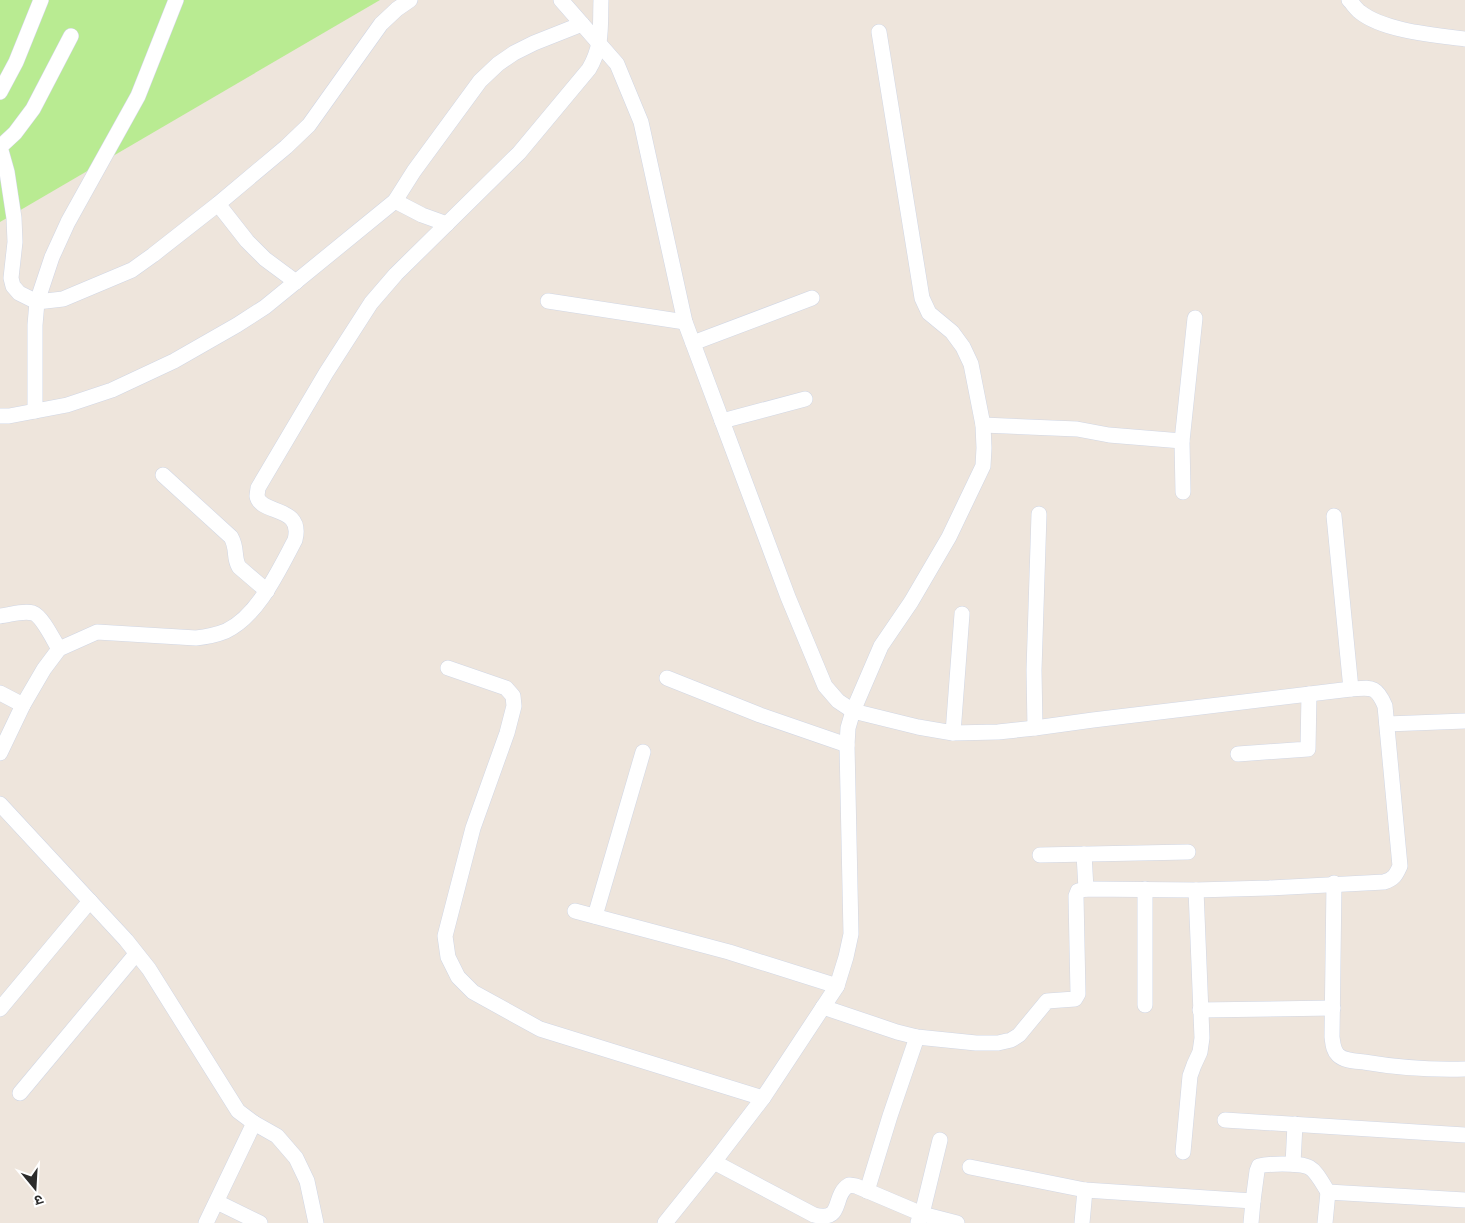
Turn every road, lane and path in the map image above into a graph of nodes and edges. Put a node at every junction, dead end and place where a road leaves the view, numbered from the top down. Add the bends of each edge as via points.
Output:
1 (41, 0) edge
2 (176, 0) edge
3 (410, 0) edge
4 (561, 0) edge
5 (601, 0) edge
6 (1349, 0) edge
7 (582, 24) junction
8 (879, 32) dead end
9 (71, 36) dead end
10 (1465, 39) edge
11 (599, 45) junction
12 (0, 92) edge
13 (0, 147) edge
14 (394, 201) junction
15 (218, 204) junction
16 (447, 224) junction
17 (296, 282) junction
18 (812, 298) dead end
19 (548, 300) dead end
20 (37, 302) junction
21 (1195, 318) dead end
22 (685, 322) junction
23 (693, 343) junction
24 (805, 399) dead end
25 (36, 411) junction
26 (0, 416) edge
27 (722, 421) junction
28 (983, 426) junction
29 (1182, 440) junction
30 (162, 475) dead end
31 (1183, 492) dead end
32 (1039, 514) dead end
33 (1334, 516) dead end
34 (267, 591) junction
35 (962, 614) dead end
36 (0, 616) edge
37 (59, 649) junction
38 (448, 668) dead end
39 (666, 678) dead end
40 (1351, 689) junction
41 (0, 693) edge
42 (1309, 694) junction
43 (23, 705) junction
44 (853, 711) junction
45 (1465, 721) edge
46 (1387, 724) junction
47 (1035, 728) junction
48 (953, 733) junction
49 (847, 745) junction
50 (0, 752) edge
51 (643, 752) dead end
52 (1238, 754) dead end
53 (0, 804) edge
54 (1188, 852) dead end
55 (1084, 854) junction
56 (1040, 855) dead end
57 (1334, 884) junction
58 (1086, 889) junction
59 (1146, 889) junction
60 (1196, 890) junction
61 (90, 901) junction
62 (575, 911) dead end
63 (595, 916) junction
64 (136, 954) junction
65 (837, 986) junction
66 (1145, 1006) dead end
67 (823, 1007) junction
68 (1333, 1008) junction
69 (0, 1010) edge
70 (1200, 1010) junction
71 (917, 1037) junction
72 (1465, 1069) edge
73 (20, 1093) dead end
74 (763, 1098) junction
75 (1225, 1120) dead end
76 (254, 1123) junction
77 (1296, 1124) junction
78 (1465, 1135) edge
79 (940, 1140) dead end
80 (1183, 1152) dead end
81 (714, 1162) junction
82 (1293, 1164) junction
83 (970, 1167) dead end
84 (1085, 1190) junction
85 (867, 1191) junction
86 (1328, 1192) junction
87 (1465, 1200) edge
88 (1253, 1201) junction
89 (217, 1202) junction
90 (920, 1218) edge
91 (206, 1223) edge
92 (260, 1223) edge
93 (316, 1223) edge
94 (664, 1223) edge
95 (957, 1223) edge
96 (1082, 1223) edge
97 (1251, 1223) edge
98 (1325, 1223) edge

1 - 12 street
2 - 20 street via 138,96 68,222
3 - 15 street via 381,24 309,125
4 - 7 street
5 - 11 street
6 - 10 street via 1374,21 1414,32
7 - 11 street
7 - 14 street via 534,43 498,64 480,81
8 - 28 street via 922,298 929,313 952,332 963,347 971,364
9 - 13 street via 33,109
11 - 16 street via 589,69 519,153
11 - 22 street via 617,64 640,122
13 - 20 street via 14,218 11,278 19,293
14 - 16 street
14 - 17 street
15 - 17 street via 265,259
15 - 20 street via 132,270 63,299
16 - 34 street via 371,303 258,488 260,502 292,518 298,531
17 - 25 street via 237,325 174,360 112,390 67,406
18 - 23 street
19 - 22 street
20 - 25 street
21 - 29 street
22 - 23 street
23 - 27 street
24 - 27 street
25 - 26 street
27 - 44 street via 825,686 838,701
28 - 29 street via 1078,429 1109,435
28 - 44 street via 983,466 974,486 949,537 881,646
29 - 31 street
30 - 34 street via 231,537 239,567
32 - 47 street
33 - 40 street
34 - 37 street via 238,624 211,636 196,638 97,632
35 - 48 street
36 - 37 street via 34,613
37 - 43 street
38 - 74 street via 506,688 513,696 514,706 473,828 445,936 448,957 458,977 473,992 540,1029
39 - 49 street
40 - 42 street
40 - 46 street via 1371,688 1380,694
41 - 43 street
42 - 47 street
42 - 52 street via 1308,748
43 - 50 street
44 - 48 street via 918,728
44 - 49 street
45 - 46 street
46 - 57 street via 1400,866 1392,880
47 - 48 street
49 - 65 street via 851,934
51 - 63 street
53 - 61 street
54 - 55 street
55 - 56 street
55 - 58 street
57 - 60 street
57 - 68 street
58 - 59 street
58 - 71 street via 1078,891 1076,896 1078,994 1075,999 1047,1001 1011,1040 976,1043
59 - 60 street
59 - 66 street
60 - 70 street
61 - 64 street
61 - 69 street
62 - 63 street
63 - 65 street via 730,952
64 - 73 street
64 - 76 street via 149,969 238,1111
65 - 67 street
67 - 71 street
67 - 74 street
68 - 70 street
68 - 72 street via 1334,1049 1338,1056 1399,1068
70 - 80 street via 1202,1038 1190,1076
71 - 85 street
74 - 81 street
75 - 77 street
76 - 89 street
76 - 93 street via 277,1136 296,1158 307,1182
77 - 78 street
77 - 82 street
79 - 90 street
81 - 85 street via 822,1217 835,1211 843,1188 849,1185
81 - 94 street
82 - 86 street via 1309,1166
82 - 88 street via 1259,1166
83 - 84 street
84 - 88 street
84 - 96 street
85 - 90 street
86 - 87 street
86 - 98 street
88 - 97 street
89 - 91 street
89 - 92 street
90 - 95 street

